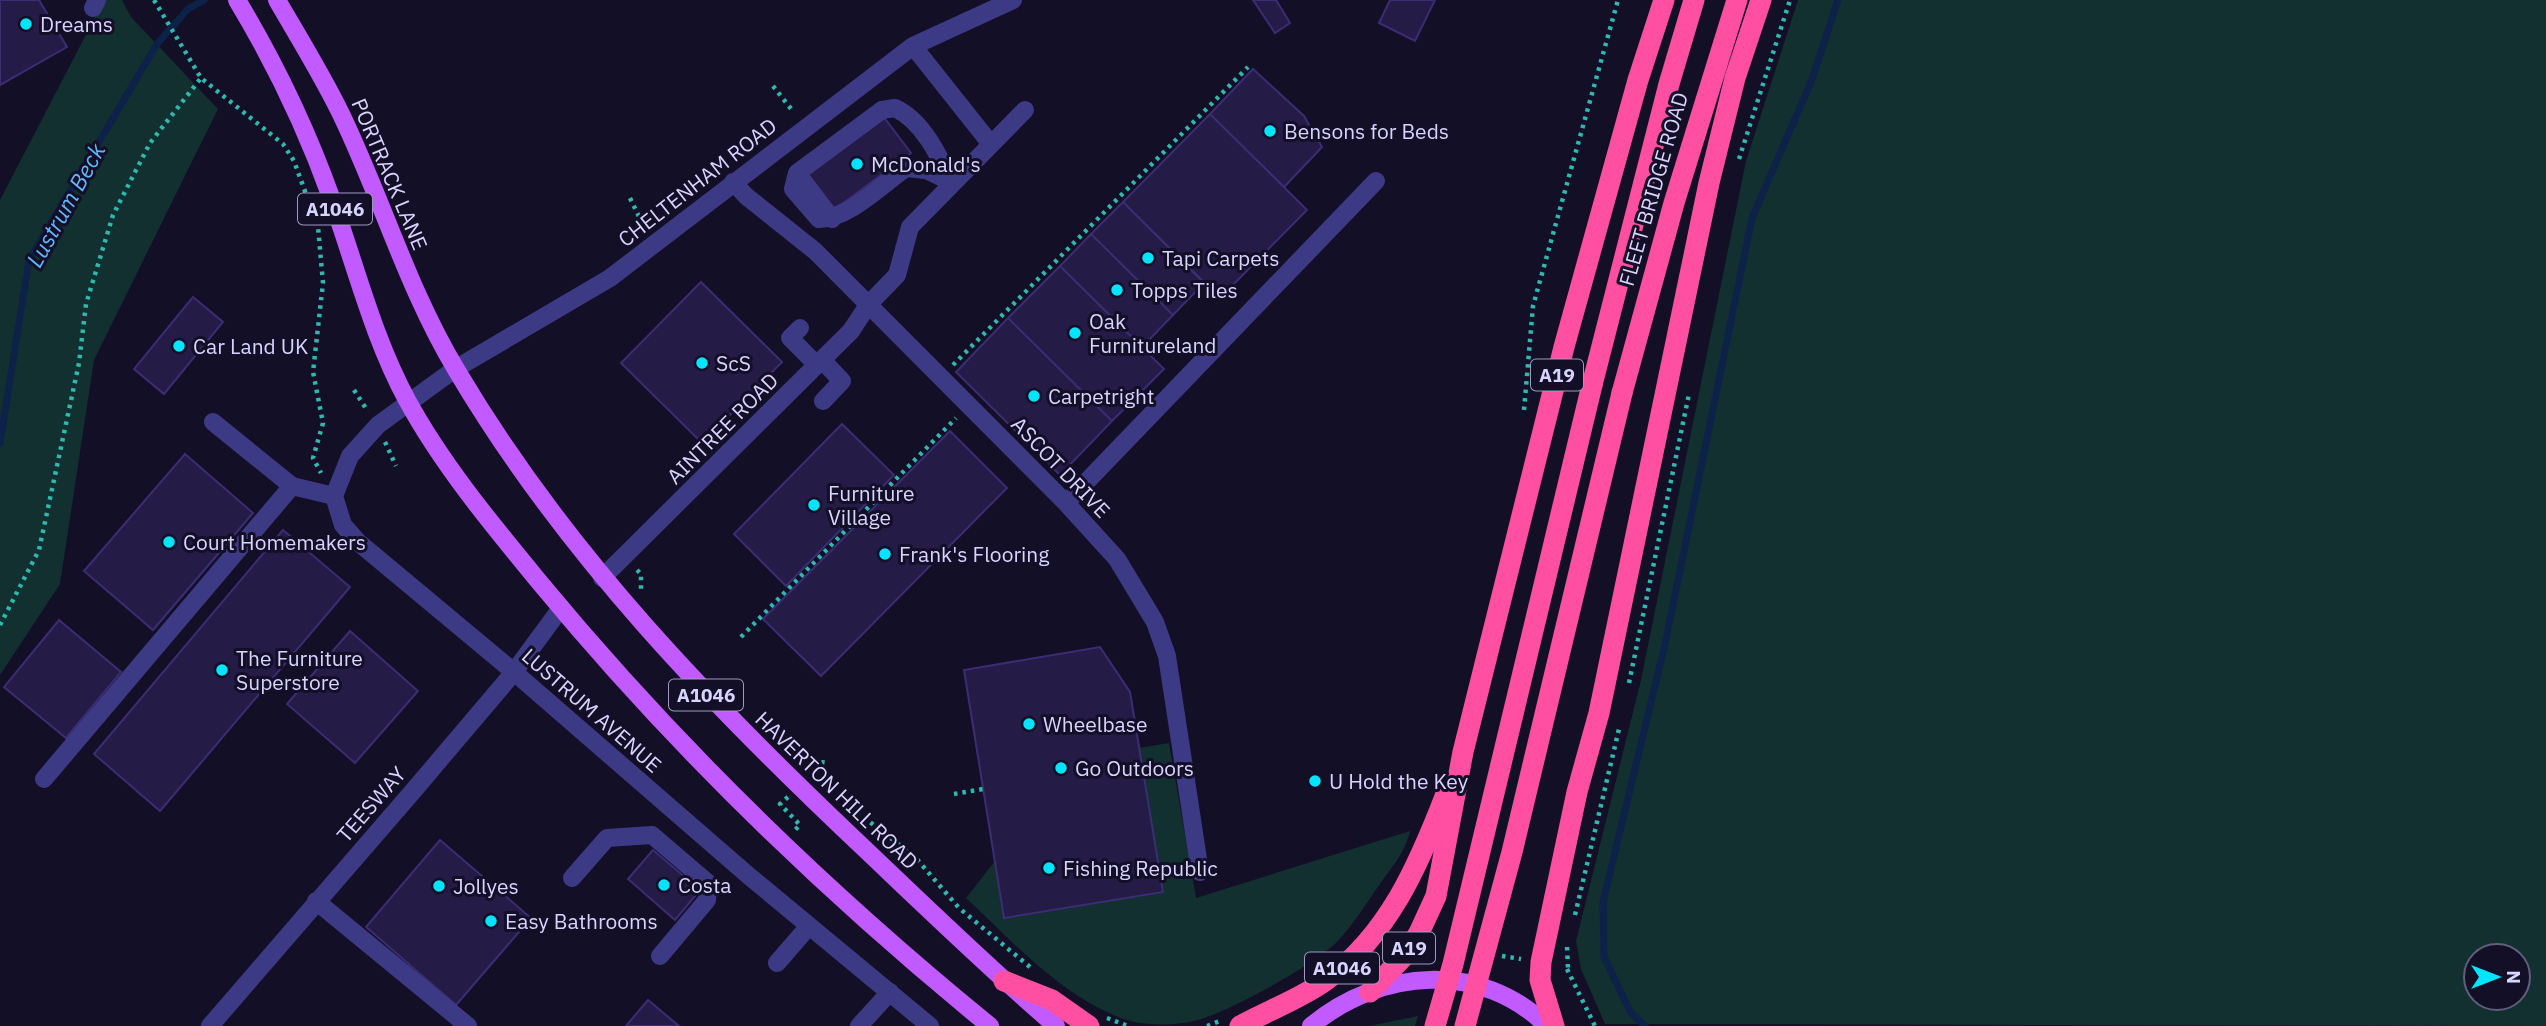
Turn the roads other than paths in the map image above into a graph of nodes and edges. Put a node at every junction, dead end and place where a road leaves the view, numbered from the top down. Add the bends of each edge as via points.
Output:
1 (237, 0) edge
2 (1013, 0) edge
3 (1664, 0) edge
4 (1694, 0) edge
5 (1737, 0) edge
6 (1761, 0) edge
7 (278, 2) edge
8 (913, 46) junction
9 (1025, 110) dead end
10 (990, 142) junction
11 (1376, 181) dead end
12 (733, 182) junction
13 (951, 182) junction
14 (869, 305) junction
15 (800, 328) dead end
16 (819, 362) junction
17 (455, 369) junction
18 (408, 401) junction
19 (823, 401) dead end
20 (213, 422) dead end
21 (292, 486) junction
22 (334, 496) junction
23 (1066, 503) junction
24 (602, 578) junction
25 (561, 608) junction
26 (514, 672) junction
27 (1463, 752) junction
28 (44, 779) dead end
29 (1200, 872) dead end
30 (572, 878) dead end
31 (316, 901) junction
32 (809, 926) junction
33 (660, 956) dead end
34 (777, 963) dead end
35 (1004, 981) junction
36 (890, 992) junction
37 (1370, 992) junction
38 (865, 1024) edge
39 (210, 1026) edge
40 (468, 1026) edge
41 (930, 1026) edge
42 (990, 1026) edge
43 (1056, 1026) edge
44 (1088, 1026) edge
45 (1240, 1026) edge
46 (1311, 1026) edge
47 (1435, 1026) edge
48 (1465, 1026) edge
49 (1548, 1026) edge
50 (1554, 1026) edge

1 - 18 main road, A1046 via 301,121 375,329
2 - 8 street, CHELTENHAM ROAD
3 - 27 highway, A19 via 1564,347
4 - 47 highway, FLEET BRIDGE ROAD / A19, bridge via 1592,385 1454,964
5 - 48 highway, FLEET BRIDGE ROAD, bridge via 1622,393 1512,852
6 - 50 highway via 1735,78 1709,183 1599,713 1547,932 1541,980
7 - 17 main road, PORTRACK LANE / A1046 via 341,114 416,292
8 - 10 street
8 - 12 street, CHELTENHAM ROAD
9 - 10 street, AINTREE ROAD
10 - 13 street, AINTREE ROAD
11 - 23 street
12 - 14 street, ASCOT DRIVE via 815,251
12 - 17 street, CHELTENHAM ROAD via 610,278
13 - 13 street via 939,155 916,124 895,108 882,110 797,173 793,189 819,219 831,219 906,168 926,170
13 - 14 street, AINTREE ROAD via 910,227 897,275
14 - 16 street, AINTREE ROAD via 851,331
14 - 23 street, ASCOT DRIVE
15 - 16 street via 790,338
16 - 19 street via 842,382
16 - 24 street, AINTREE ROAD
17 - 18 street, CHELTENHAM ROAD
17 - 24 main road, HAVERTON HILL ROAD / A1046 via 530,485
18 - 22 street via 350,456
18 - 25 main road, A1046 via 461,481
20 - 21 street
21 - 22 street
21 - 28 street
22 - 26 street, LUSTRUM AVENUE via 343,525 358,542
23 - 29 street, ASCOT DRIVE via 1117,559 1155,622 1167,656
24 - 35 main road, HAVERTON HILL ROAD / A1046 via 696,684
25 - 26 street, TEESWAY
25 - 42 main road, A1046 via 782,842
26 - 31 street, TEESWAY
26 - 32 street, LUSTRUM AVENUE
27 - 37 highway, A19 via 1436,896 1405,955
27 - 45 highway, A1046 via 1426,847 1376,934 1322,983
30 - 33 street via 607,838 652,835 708,883 707,900
31 - 39 street, TEESWAY
31 - 40 street
32 - 34 street
32 - 36 street, LUSTRUM AVENUE
35 - 43 main road, HAVERTON HILL ROAD / A1046
35 - 44 highway, A1046 via 1052,1000
36 - 38 street
36 - 41 street, LUSTRUM AVENUE
37 - 46 main road, A1046
37 - 49 main road, A1046 via 1420,980 1456,979 1512,998

